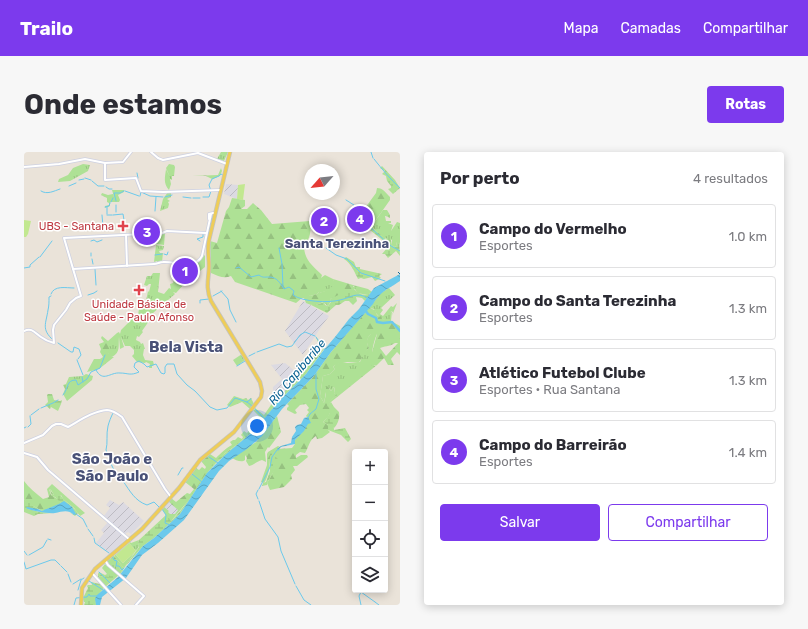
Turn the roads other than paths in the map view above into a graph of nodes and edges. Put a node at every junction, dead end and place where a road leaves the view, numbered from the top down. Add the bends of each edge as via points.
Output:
1 (131, 152) edge
2 (151, 152) edge
3 (230, 152) edge
4 (105, 162) junction
5 (227, 164) junction
6 (24, 166) edge
7 (221, 190) junction
8 (212, 215) junction
9 (206, 233) junction
10 (126, 234) junction
11 (127, 266) junction
12 (73, 269) junction
13 (24, 331) edge
14 (24, 443) edge
15 (24, 453) edge
16 (171, 497) junction
17 (130, 540) junction
18 (107, 562) junction
19 (92, 573) junction
20 (81, 605) edge
21 (121, 605) edge
22 (136, 605) edge

1 - 4 street via 123,162
2 - 5 street via 162,160 198,153
3 - 5 main road
4 - 6 street via 85,159 59,164
4 - 7 street via 105,180 136,178 141,191
5 - 7 main road
7 - 8 main road
8 - 9 street via 209,216
8 - 16 main road via 208,245 208,285 211,301 258,379 261,394 236,430 200,460
9 - 10 street via 166,231
9 - 11 street via 201,258 196,262
10 - 11 street
10 - 12 street via 64,238
11 - 12 street
12 - 13 street via 81,296 70,303 54,326 54,343 34,331
14 - 16 street via 43,435 56,424 68,427 96,413 110,411 122,417
15 - 17 street via 38,457 48,470
16 - 17 main road
17 - 18 main road
18 - 19 main road via 100,564
18 - 22 street via 144,596
19 - 20 main road via 83,587
19 - 21 street

